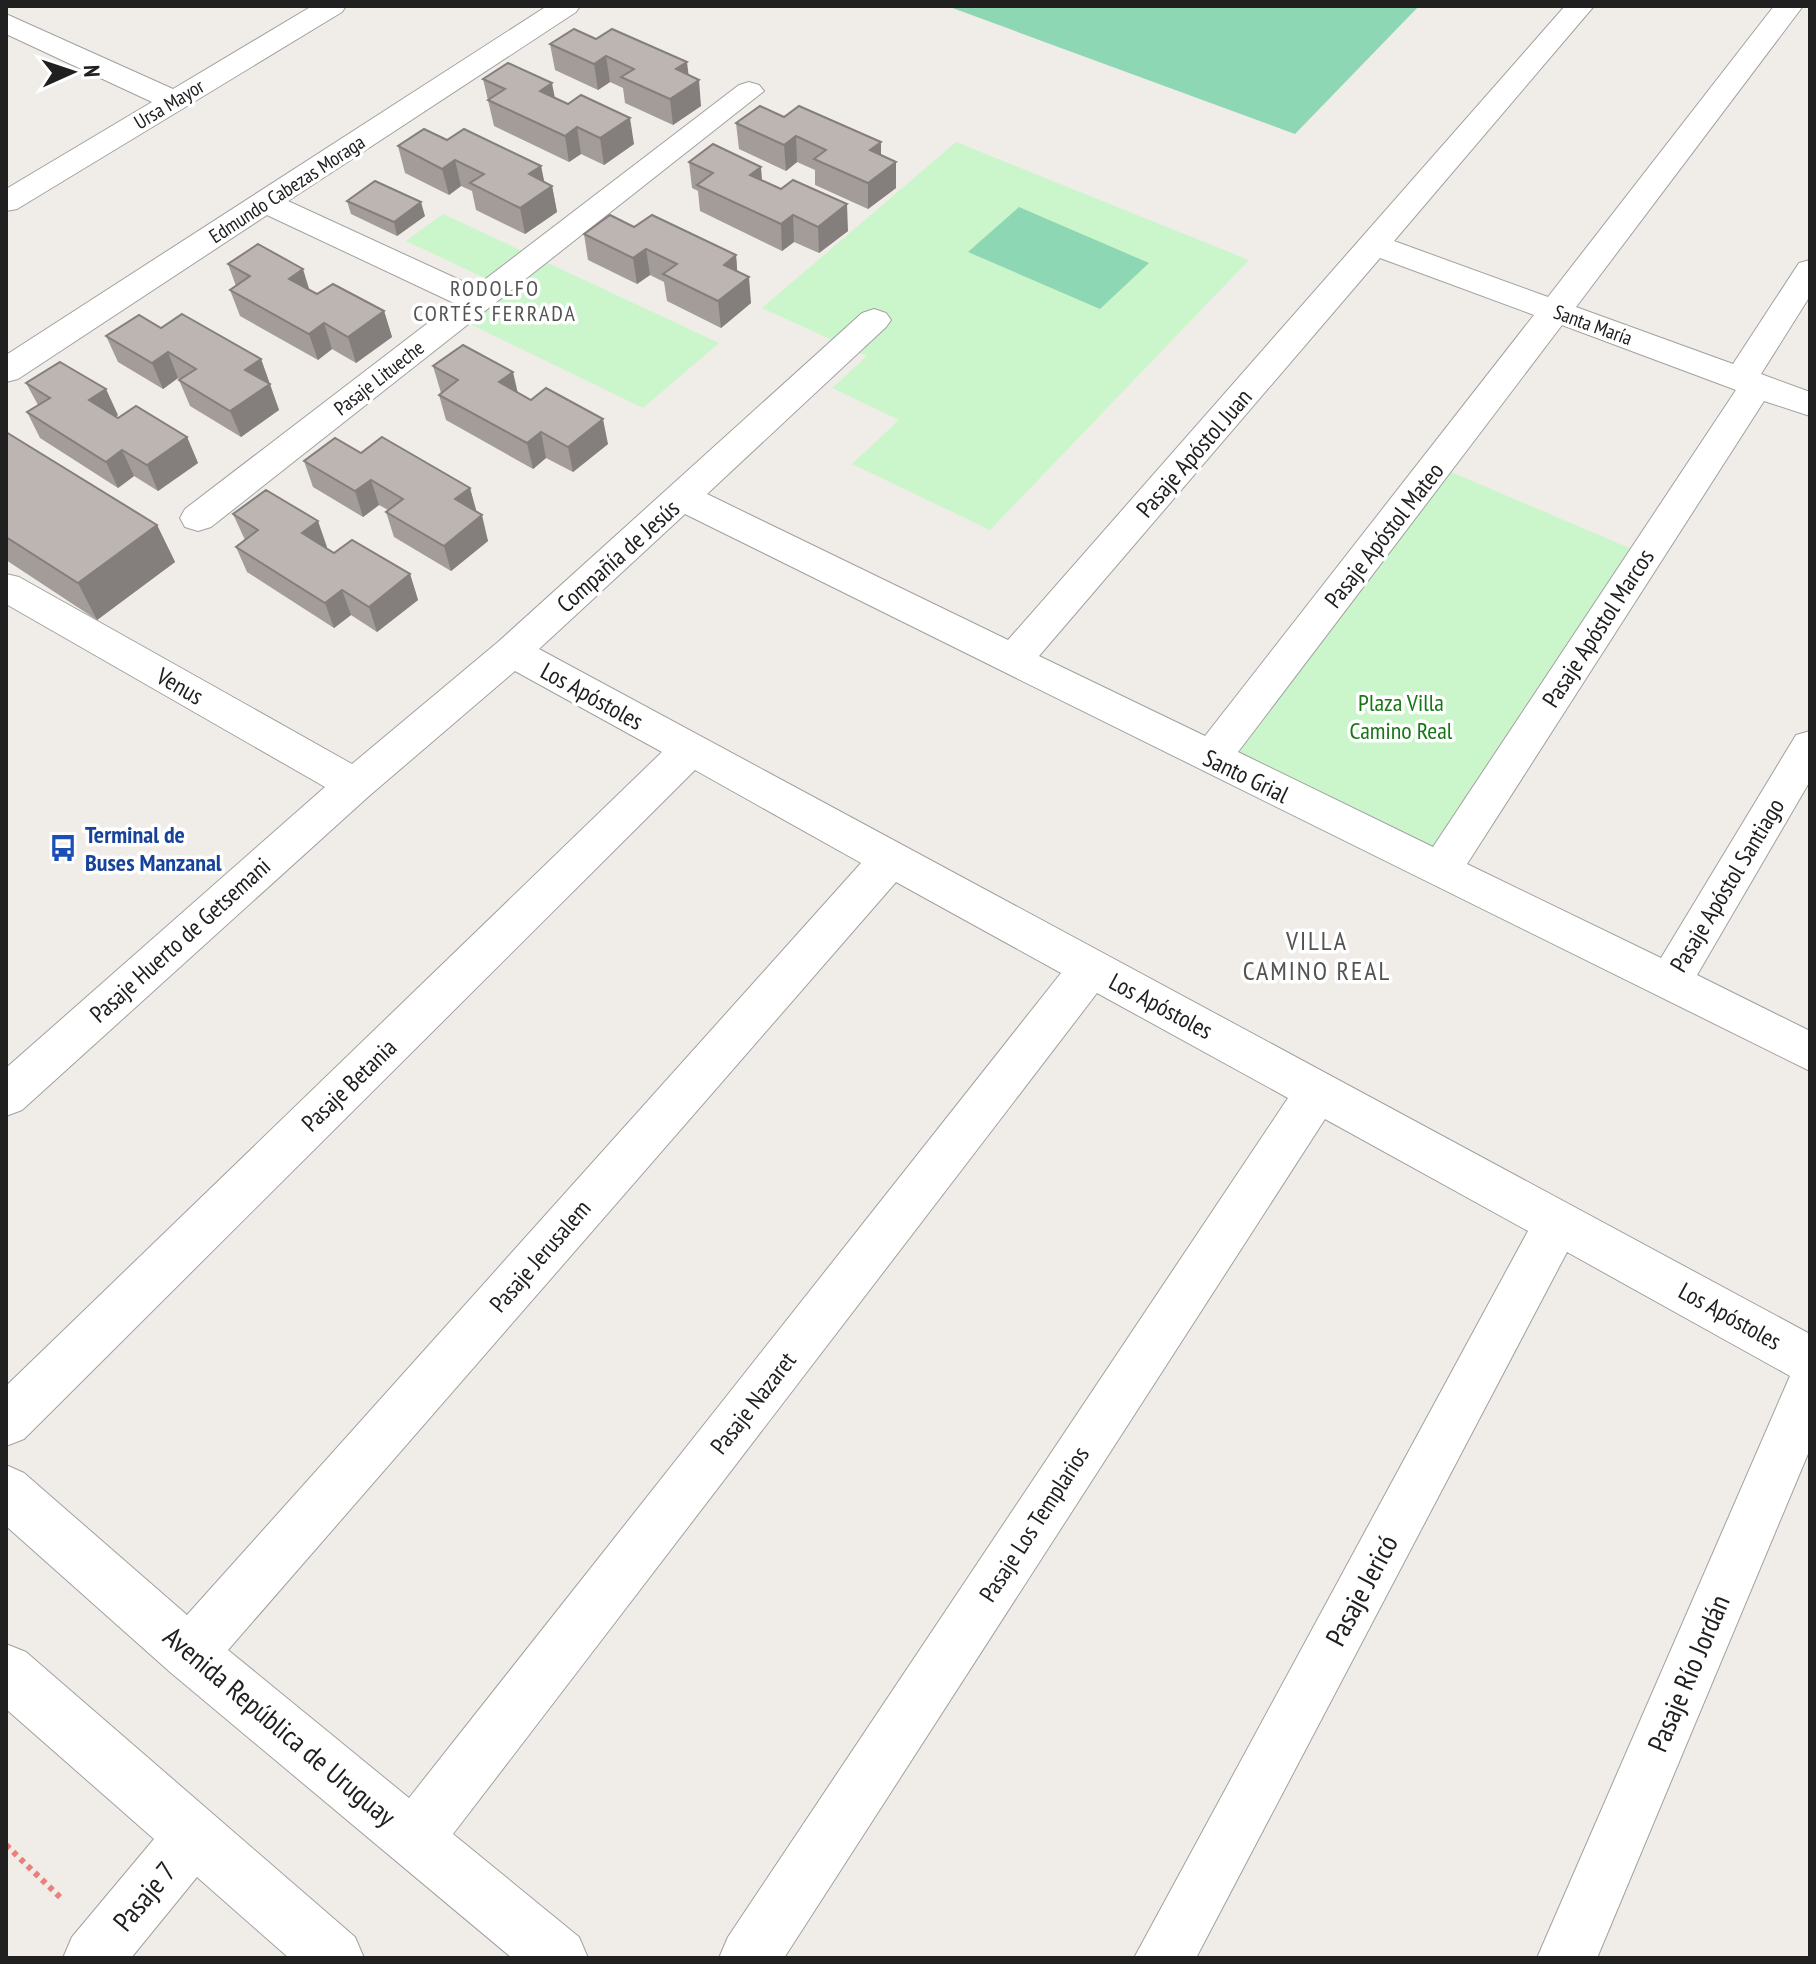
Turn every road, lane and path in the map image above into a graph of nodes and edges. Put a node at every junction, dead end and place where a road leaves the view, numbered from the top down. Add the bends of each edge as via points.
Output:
1 (332, 6) edge
2 (566, 6) edge
3 (1580, 6) edge
4 (1789, 6) edge
5 (6, 23) edge
6 (749, 91) dead end
7 (174, 101) junction
8 (6, 202) edge
9 (267, 203) junction
10 (1376, 245) junction
11 (1810, 270) edge
12 (477, 301) junction
13 (1556, 311) junction
14 (874, 320) dead end
15 (6, 371) edge
16 (1749, 382) junction
17 (1810, 405) edge
18 (684, 498) junction
19 (198, 518) dead end
20 (6, 587) edge
21 (512, 652) junction
22 (1012, 661) junction
23 (1810, 746) edge
24 (691, 749) junction
25 (1211, 758) junction
26 (355, 785) junction
27 (891, 858) junction
28 (1440, 871) junction
29 (1091, 968) junction
30 (1669, 983) junction
31 (1810, 1052) edge
32 (1318, 1091) junction
33 (6, 1096) edge
34 (1558, 1222) junction
35 (1810, 1360) edge
36 (1810, 1389) edge
37 (6, 1421) edge
38 (6, 1491) edge
39 (189, 1653) junction
40 (6, 1672) edge
41 (195, 1834) junction
42 (415, 1837) junction
43 (93, 1958) edge
44 (334, 1958) edge
45 (558, 1958) edge
46 (749, 1958) edge
47 (1164, 1958) edge
48 (1567, 1958) edge

1 - 7 street, Ursa Mayor
2 - 9 street, Edmundo Cabezas Moraga
3 - 10 street, Pasaje Apóstol Juan
4 - 13 street, Pasaje Apóstol Mateo
5 - 7 street
6 - 12 street, Pasaje Litueche
7 - 8 street, Ursa Mayor
9 - 12 street
9 - 15 street, Edmundo Cabezas Moraga
10 - 13 street, Santa María
10 - 22 street, Pasaje Apóstol Juan
11 - 16 street, Pasaje Apóstol Marcos
12 - 19 street, Pasaje Litueche
13 - 16 street, Santa María
13 - 25 street, Pasaje Apóstol Mateo
14 - 18 street, Compañía de Jesús
16 - 17 street, Santa María
16 - 28 street, Pasaje Apóstol Marcos
18 - 21 street, Compañía de Jesús
18 - 22 street, Santo Grial
20 - 26 street, Venus
21 - 24 street, Los Apóstoles
21 - 26 street, Compañía de Jesús
22 - 25 street, Santo Grial
23 - 30 street, Pasaje Apóstol Santiago
24 - 27 street, Los Apóstoles
24 - 37 street, Pasaje Betania
25 - 28 street, Santo Grial
26 - 33 street, Pasaje Huerto de Getsemani
27 - 29 street, Los Apóstoles
27 - 39 street, Pasaje Jerusalem
28 - 30 street, Santo Grial
29 - 32 street, Los Apóstoles
29 - 42 street, Pasaje Nazaret
30 - 31 street, Santo Grial
32 - 34 street, Los Apóstoles
32 - 46 street, Pasaje Los Templarios
34 - 35 street, Los Apóstoles
34 - 47 street, Pasaje Jericó
36 - 48 street, Pasaje Río Jordán
38 - 39 street, Avenida República de Uruguay
39 - 42 street, Avenida República de Uruguay
40 - 41 street
41 - 43 street, Pasaje 7
41 - 44 street
42 - 45 street, Avenida República de Uruguay

